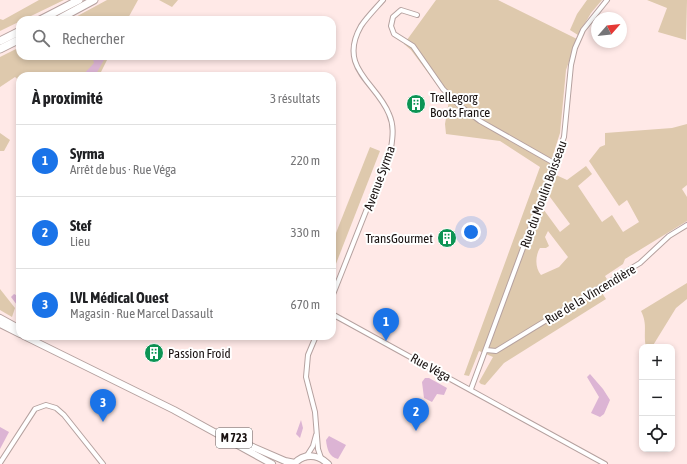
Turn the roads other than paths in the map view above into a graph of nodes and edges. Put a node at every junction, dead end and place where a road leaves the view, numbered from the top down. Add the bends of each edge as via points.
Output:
1 (79, 0) edge
2 (94, 0) edge
3 (383, 0) edge
4 (607, 0) edge
5 (417, 15) dead end
6 (48, 16) edge
7 (64, 16) edge
8 (16, 32) edge
9 (0, 41) edge
10 (16, 41) edge
11 (0, 49) edge
12 (554, 163) junction
13 (687, 225) edge
14 (336, 287) edge
15 (336, 316) edge
16 (0, 318) edge
17 (0, 324) edge
18 (16, 327) edge
19 (16, 332) edge
20 (32, 340) edge
21 (40, 340) edge
22 (314, 340) edge
23 (486, 350) junction
24 (70, 358) junction
25 (469, 388) junction
26 (174, 410) junction
27 (317, 431) junction
28 (306, 456) junction
29 (321, 458) junction
30 (0, 463) edge
31 (295, 463) edge
32 (103, 464) edge
33 (272, 464) edge
34 (328, 464) edge
35 (605, 464) edge

1 - 6 highway
2 - 7 highway
3 - 14 street, Avenue Syrma via 362,26 355,51 356,63 362,77 389,113 393,131 391,148
4 - 12 street, Rue du Moulin Boisseau via 583,30 575,48 571,64 564,137
5 - 12 street via 402,10 393,17 391,26 394,34 413,46 443,89 480,121
8 - 9 highway
10 - 11 highway
12 - 23 street, Rue du Moulin Boisseau
13 - 23 street, Rue de la Vincendière via 669,236 640,263 496,350
15 - 25 street, Rue Véga
16 - 18 main road
17 - 19 main road
20 - 24 main road, M 723
21 - 24 main road, M 723
22 - 27 street via 308,355 306,377
23 - 25 street, Rue du Moulin Boisseau
24 - 26 main road, M 723
25 - 35 street, Rue Véga
26 - 31 main road, M 723 via 271,455
26 - 33 main road, M 723
27 - 28 street via 313,446
27 - 29 street
28 - 29 main road
28 - 31 main road
29 - 34 main road
30 - 32 street via 35,409 46,405 56,408 64,415

